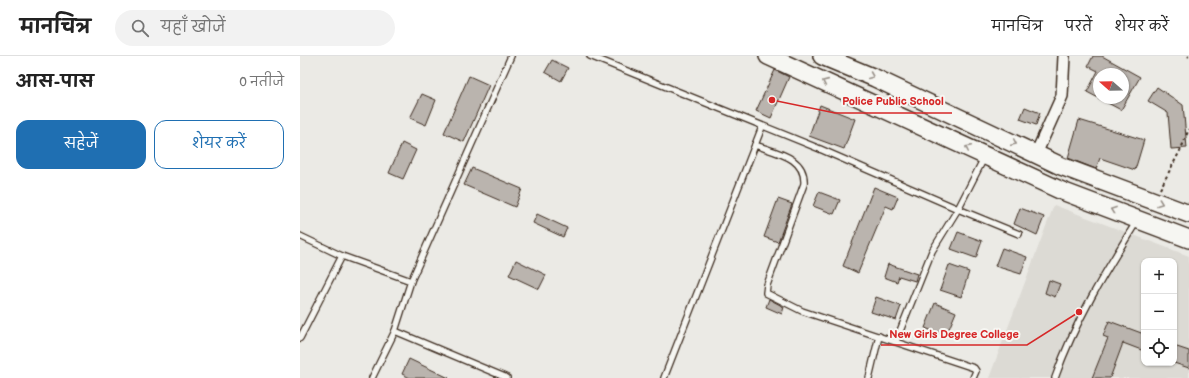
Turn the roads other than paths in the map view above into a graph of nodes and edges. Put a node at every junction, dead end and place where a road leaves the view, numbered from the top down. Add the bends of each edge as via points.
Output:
1 (511, 56) edge
2 (590, 56) edge
3 (768, 56) edge
4 (822, 56) edge
5 (1064, 56) edge
6 (762, 127) junction
7 (755, 145) junction
8 (1036, 154) junction
9 (985, 157) junction
10 (958, 209) junction
11 (1189, 214) edge
12 (1138, 220) junction
13 (1019, 234) dead end
14 (300, 236) edge
15 (1189, 239) edge
16 (342, 256) junction
17 (411, 281) junction
18 (395, 331) junction
19 (879, 336) junction
20 (300, 338) edge
21 (896, 341) junction
22 (372, 378) edge
23 (507, 378) edge
24 (664, 378) edge
25 (869, 378) edge
26 (973, 378) edge
27 (1055, 378) edge

1 - 17 lane
2 - 6 lane
9 -> 3 main road
4 -> 8 main road via 875,78
5 - 8 street via 1062,96
6 - 7 lane
6 - 10 lane via 820,149
7 - 19 lane via 787,157 801,167 804,174 804,184 766,293 802,311
7 - 24 lane
8 -> 11 main road via 1061,166
9 - 10 lane
12 -> 9 main road via 1062,192
10 - 13 lane
10 - 21 lane via 932,251
12 - 15 main road
12 - 27 lane via 1091,296
14 - 16 lane
16 - 17 lane
16 - 20 lane
17 - 18 lane
18 - 22 lane
18 - 23 lane
19 - 21 lane
19 - 25 lane
21 - 26 lane via 974,368 976,370

